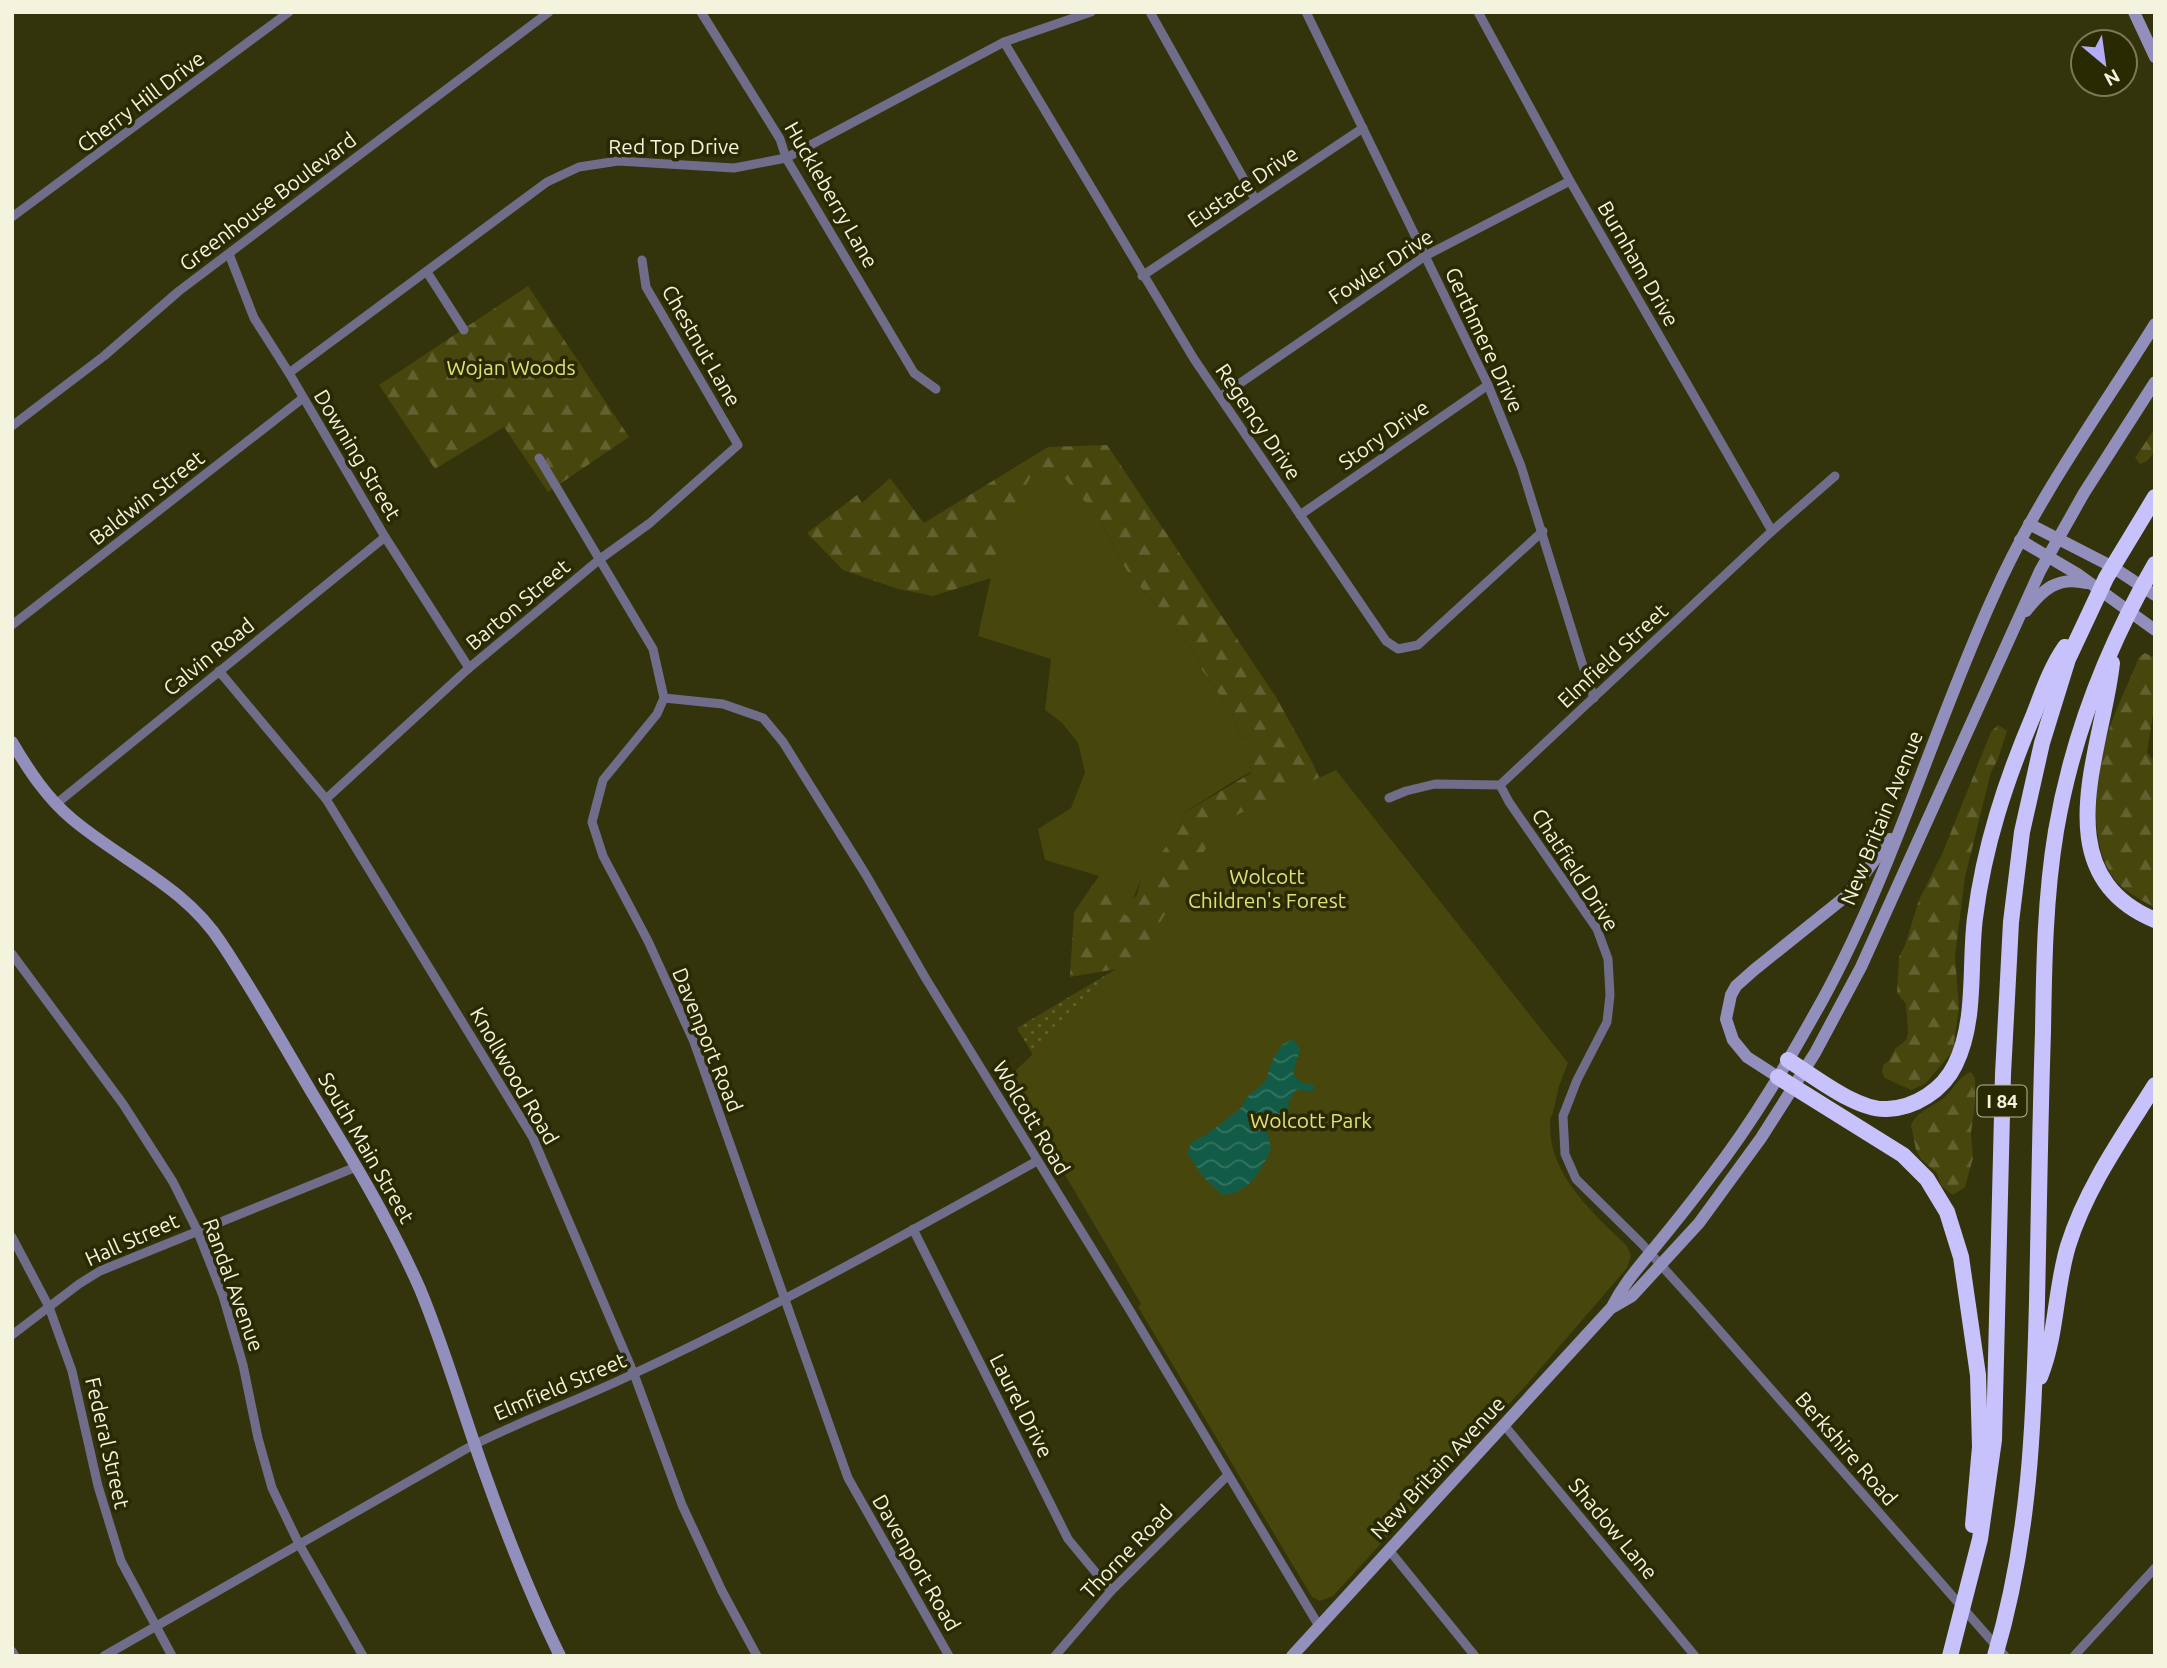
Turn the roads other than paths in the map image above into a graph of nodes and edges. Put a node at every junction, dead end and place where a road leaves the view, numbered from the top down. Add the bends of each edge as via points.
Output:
1 (289, 12) edge
2 (549, 12) edge
3 (701, 12) edge
4 (1091, 12) edge
5 (1150, 12) edge
6 (1306, 12) edge
7 (1478, 12) edge
8 (2134, 12) edge
9 (1004, 43) junction
10 (2155, 57) edge
11 (1363, 128) junction
12 (786, 158) junction
13 (1570, 181) junction
14 (1255, 199) junction
15 (12, 218) edge
16 (229, 254) junction
17 (1425, 256) junction
18 (642, 260) dead end
19 (427, 272) junction
20 (1143, 276) junction
21 (2155, 324) edge
22 (464, 330) dead end
23 (289, 373) junction
24 (2155, 382) edge
25 (1488, 385) junction
26 (936, 389) dead end
27 (1220, 397) junction
28 (303, 398) junction
29 (12, 426) edge
30 (738, 445) joint
31 (539, 458) dead end
32 (1835, 476) dead end
33 (2155, 497) edge
34 (1300, 515) junction
35 (2029, 524) junction
36 (1542, 531) junction
37 (1772, 531) junction
38 (385, 537) junction
39 (2057, 538) junction
40 (2020, 540) junction
41 (2047, 556) junction
42 (600, 559) junction
43 (2154, 566) edge
44 (2096, 587) junction
45 (2155, 595) edge
46 (2085, 619) junction
47 (12, 625) edge
48 (2013, 628) junction
49 (2155, 630) edge
50 (2117, 638) junction
51 (469, 668) junction
52 (219, 671) junction
53 (664, 698) junction
54 (1594, 698) junction
55 (12, 743) edge
56 (1500, 785) junction
57 (1389, 798) dead end
58 (326, 799) junction
59 (56, 804) junction
60 (1904, 819) junction
61 (2155, 920) edge
62 (12, 954) edge
63 (1788, 1060) junction
64 (1804, 1070) junction
65 (1778, 1077) junction
66 (2155, 1085) edge
67 (1794, 1087) junction
68 (1037, 1161) junction
69 (356, 1167) junction
70 (912, 1229) junction
71 (197, 1230) junction
72 (12, 1237) edge
73 (1650, 1253) junction
74 (1661, 1266) junction
75 (785, 1298) junction
76 (48, 1307) junction
77 (1612, 1307) junction
78 (12, 1335) edge
79 (634, 1374) junction
80 (2035, 1389) junction
81 (1504, 1425) junction
82 (475, 1444) junction
83 (1227, 1476) junction
84 (299, 1544) junction
85 (1389, 1550) junction
86 (1975, 1563) junction
87 (2155, 1568) edge
88 (1111, 1591) junction
89 (155, 1626) junction
90 (1319, 1626) junction
91 (12, 1651) edge
92 (15, 1656) edge
93 (104, 1656) edge
94 (172, 1656) edge
95 (363, 1656) edge
96 (560, 1656) edge
97 (757, 1656) edge
98 (949, 1656) edge
99 (1055, 1656) edge
100 (1292, 1656) edge
101 (1475, 1656) edge
102 (1695, 1656) edge
103 (1950, 1656) edge
104 (1995, 1656) edge
105 (2005, 1656) edge
106 (2074, 1656) edge

1 - 15 street, Cherry Hill Drive
2 - 16 street, Greenhouse Boulevard
3 - 12 street, Huckleberry Lane via 780,139
4 - 9 street, Red Top Drive
5 - 14 street
6 - 11 street, Gerthmere Drive
7 - 13 street, Burnham Drive
8 - 10 main road
9 - 12 street, Red Top Drive
9 - 20 street, Regency Drive
11 - 14 street, Eustace Drive
11 - 17 street, Gerthmere Drive
12 - 19 street, Red Top Drive via 734,168 618,161 579,167 547,182
12 - 26 street, Huckleberry Lane via 914,373
13 - 17 street, Fowler Drive
13 - 37 street, Burnham Drive
14 - 20 street, Eustace Drive
16 - 23 street, Downing Street via 254,318
16 - 29 street, Greenhouse Boulevard
17 - 25 street, Gerthmere Drive
17 - 27 street, Fowler Drive
18 - 30 street, Chestnut Lane via 646,287
19 - 22 street
19 - 23 street, Red Top Drive
20 - 27 street, Regency Drive
21 - 35 main road, New Britain Avenue
23 - 28 street, Downing Street
24 - 39 main road, New Britain Avenue
25 - 34 street, Story Drive
25 - 36 street, Gerthmere Drive
27 - 34 street, Regency Drive
28 - 38 street, Downing Street
28 - 47 street, Baldwin Street
30 - 42 street, Barton Street via 650,523
31 - 42 street
32 - 37 street, Elmfield Street
33 - 46 highway, I 84
34 - 36 street, Regency Drive via 1386,641 1398,649 1419,645
35 - 39 main road
35 - 40 main road, New Britain Avenue
36 - 54 street, Gerthmere Drive
37 - 54 street, Elmfield Street
38 - 51 street, Downing Street
38 - 52 street, Calvin Road
39 - 41 main road, New Britain Avenue
39 - 45 main road
40 - 41 main road
40 - 60 main road, New Britain Avenue
41 - 44 main road
41 - 48 main road, New Britain Avenue
42 - 51 street, Barton Street
42 - 53 street via 653,649
43 - 50 highway, I 84
44 - 48 main road via 2068,580 2052,584
44 - 49 main road
46 - 64 highway via 2052,670 1996,817 1975,919 1965,1032 1950,1073 1924,1097 1884,1109 1858,1103
46 - 86 highway, I 84 via 2042,743 2015,878 2002,1096 1996,1418
48 - 64 main road, New Britain Avenue via 1861,967
50 - 61 highway via 2088,789 2089,837 2110,888
50 - 80 highway, I 84 via 2070,768 2049,886
51 - 58 street, Barton Street
52 - 58 street, Knollwood Road
52 - 59 street, Calvin Road
53 - 68 street, Wolcott Road via 723,704 763,718 866,875
53 - 75 street, Davenport Road via 657,714 603,780 592,822 603,856 694,1042
54 - 56 street, Elmfield Street
55 - 59 main road, South Main Street
56 - 57 street via 1435,784
56 - 73 street, Chatfield Drive via 1597,929 1608,959 1607,1022 1567,1103 1562,1128 1565,1154 1586,1191
58 - 79 street, Knollwood Road via 533,1138
59 - 69 main road, South Main Street via 178,895 214,932
60 - 63 main road, New Britain Avenue via 1837,972
60 - 65 main road via 1850,891 1754,970 1731,995 1727,1019 1735,1044
62 - 71 street, Randal Avenue via 122,1104 173,1182
63 - 64 highway
63 - 65 main road, New Britain Avenue
64 - 67 main road, New Britain Avenue
65 - 67 highway
65 - 73 main road, New Britain Avenue via 1723,1160
66 - 80 highway via 2095,1184 2072,1233 2060,1278 2052,1340
67 - 74 main road, New Britain Avenue via 1727,1187
67 - 86 highway via 1910,1161 1936,1191 1953,1225 1970,1311 1980,1401
68 - 70 street, Elmfield Street
68 - 83 street, Wolcott Road
69 - 71 street, Hall Street
69 - 82 main road, South Main Street via 419,1289
70 - 75 street, Elmfield Street
70 - 88 street, Laurel Drive via 1068,1539
71 - 76 street, Hall Street via 100,1271
71 - 84 street, Randal Avenue via 243,1365 265,1468
72 - 76 street, Federal Street
73 - 74 street, Chatfield Drive
73 - 77 main road, New Britain Avenue
74 - 77 main road, New Britain Avenue via 1633,1296
74 - 105 street, Berkshire Road
75 - 79 street, Elmfield Street
75 - 98 street, Davenport Road via 848,1478
76 - 78 street, Hall Street
76 - 89 street, Federal Street via 72,1371 112,1535
77 - 81 main road, New Britain Avenue
79 - 82 street, Elmfield Street
79 - 97 street, Knollwood Road via 682,1505
80 - 104 highway, I 84 via 2026,1508 2016,1573
81 - 85 main road, New Britain Avenue
81 - 102 street, Shadow Lane
82 - 84 street, Elmfield Street
82 - 96 main road, South Main Street via 515,1556
83 - 88 street, Thorne Road
83 - 90 street, Wolcott Road
84 - 89 street, Elmfield Street
84 - 95 street, Randal Avenue
85 - 90 main road, New Britain Avenue
85 - 101 street
86 - 103 highway, I 84
87 - 106 street
88 - 99 street, Thorne Road
89 - 93 street, Elmfield Street
89 - 94 street, Federal Street
90 - 100 main road, New Britain Avenue
91 - 92 street

